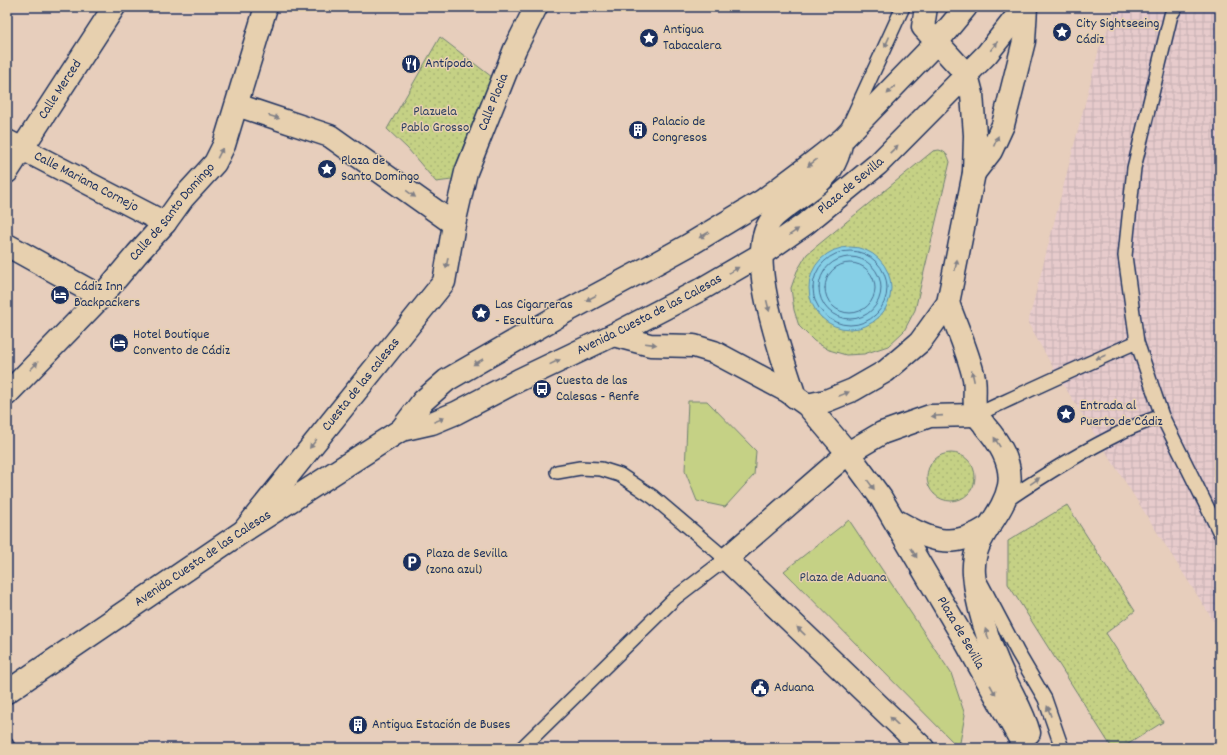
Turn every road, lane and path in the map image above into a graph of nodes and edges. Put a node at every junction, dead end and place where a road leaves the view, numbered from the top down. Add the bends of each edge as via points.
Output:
1 (114, 7) edge
2 (266, 7) edge
3 (536, 7) edge
4 (903, 7) edge
5 (926, 7) edge
6 (1025, 7) edge
7 (1176, 7) edge
8 (962, 10) edge
9 (937, 42) junction
10 (967, 75) junction
11 (237, 105) junction
12 (843, 139) junction
13 (14, 144) edge
14 (7, 172) edge
15 (974, 173) junction
16 (165, 223) junction
17 (454, 224) junction
18 (7, 245) edge
19 (762, 254) junction
20 (101, 298) junction
21 (948, 303) junction
22 (613, 335) junction
23 (1137, 342) junction
24 (7, 394) edge
25 (801, 401) junction
26 (976, 415) junction
27 (1162, 416) junction
28 (401, 430) junction
29 (848, 453) junction
30 (557, 472) dead end
31 (1003, 503) junction
32 (894, 519) junction
33 (988, 527) junction
34 (242, 532) junction
35 (1220, 533) edge
36 (726, 559) junction
37 (974, 568) junction
38 (7, 692) edge
39 (522, 748) edge
40 (922, 748) edge
41 (1025, 748) edge
42 (1030, 748) edge
43 (1062, 748) edge

1 - 13 street, Calle Merced
2 - 11 street, Calle de Santo Domingo
3 - 17 street, Calle Plocia via 515,49 466,172
4 -> 12 lane
5 - 9 street via 923,27
10 -> 6 street, Plaza de Sevilla
15 -> 6 street via 992,151 1003,125 1024,41
7 - 23 lane via 1171,15 1134,168 1125,256
8 - 9 street, Avenida Cuesta de las Calesas
9 - 10 street
9 -> 12 street, Avenida Cuesta de las Calesas
10 - 15 street via 972,94 975,135
19 -> 10 street, Plaza de Sevilla via 805,224 878,164
16 -> 11 street, Calle de Santo Domingo via 183,198 215,163 224,145
11 -> 17 street via 330,136
12 - 19 street, Avenida Cuesta de las Calesas via 831,169 774,217 764,232
12 -> 28 street, Avenida Cuesta de las Calesas via 762,201 447,380 423,401
13 - 14 street, Calle Merced
13 - 16 street, Calle Mariana Cornejo
21 -> 15 street
16 - 20 street, Calle de Santo Domingo
17 -> 34 street, Cuesta de las calesas via 444,282
18 - 20 street
22 -> 19 street, Avenida Cuesta de las Calesas via 700,290
19 -> 25 street, Plaza de Sevilla via 762,273 768,306
24 -> 20 street, Calle de Santo Domingo
25 -> 21 street via 826,401 853,390 886,371 920,342
26 -> 21 street via 975,383 970,361
22 -> 25 street, Plaza de Sevilla via 650,345 694,346 714,352
28 -> 22 street, Avenida Cuesta de las Calesas via 432,423 456,413
23 -> 26 lane
23 - 27 lane
25 - 29 street, Plaza de Sevilla
26 -> 29 street via 930,416 882,433
31 -> 26 street, Plaza de Sevilla via 1009,485 1006,459 998,443
31 -> 27 lane via 1043,475 1084,452 1123,431
27 - 35 lane
28 - 34 street, Avenida Cuesta de las Calesas
29 -> 32 street, Plaza de Sevilla
29 - 36 street
30 - 36 lane via 580,468 601,469 620,475 653,497
31 - 33 street, Plaza de Sevilla
32 - 33 street, Plaza de Sevilla via 923,535 941,540 966,539
32 -> 41 street, Plaza de Sevilla
33 - 37 street, Plaza de Sevilla via 978,544
34 - 38 street, Avenida Cuesta de las Calesas
36 - 39 lane via 675,598
40 -> 36 street
42 -> 37 street, Plaza de Sevilla via 1025,719 986,634 979,608
43 -> 37 lane via 1045,699 990,602

